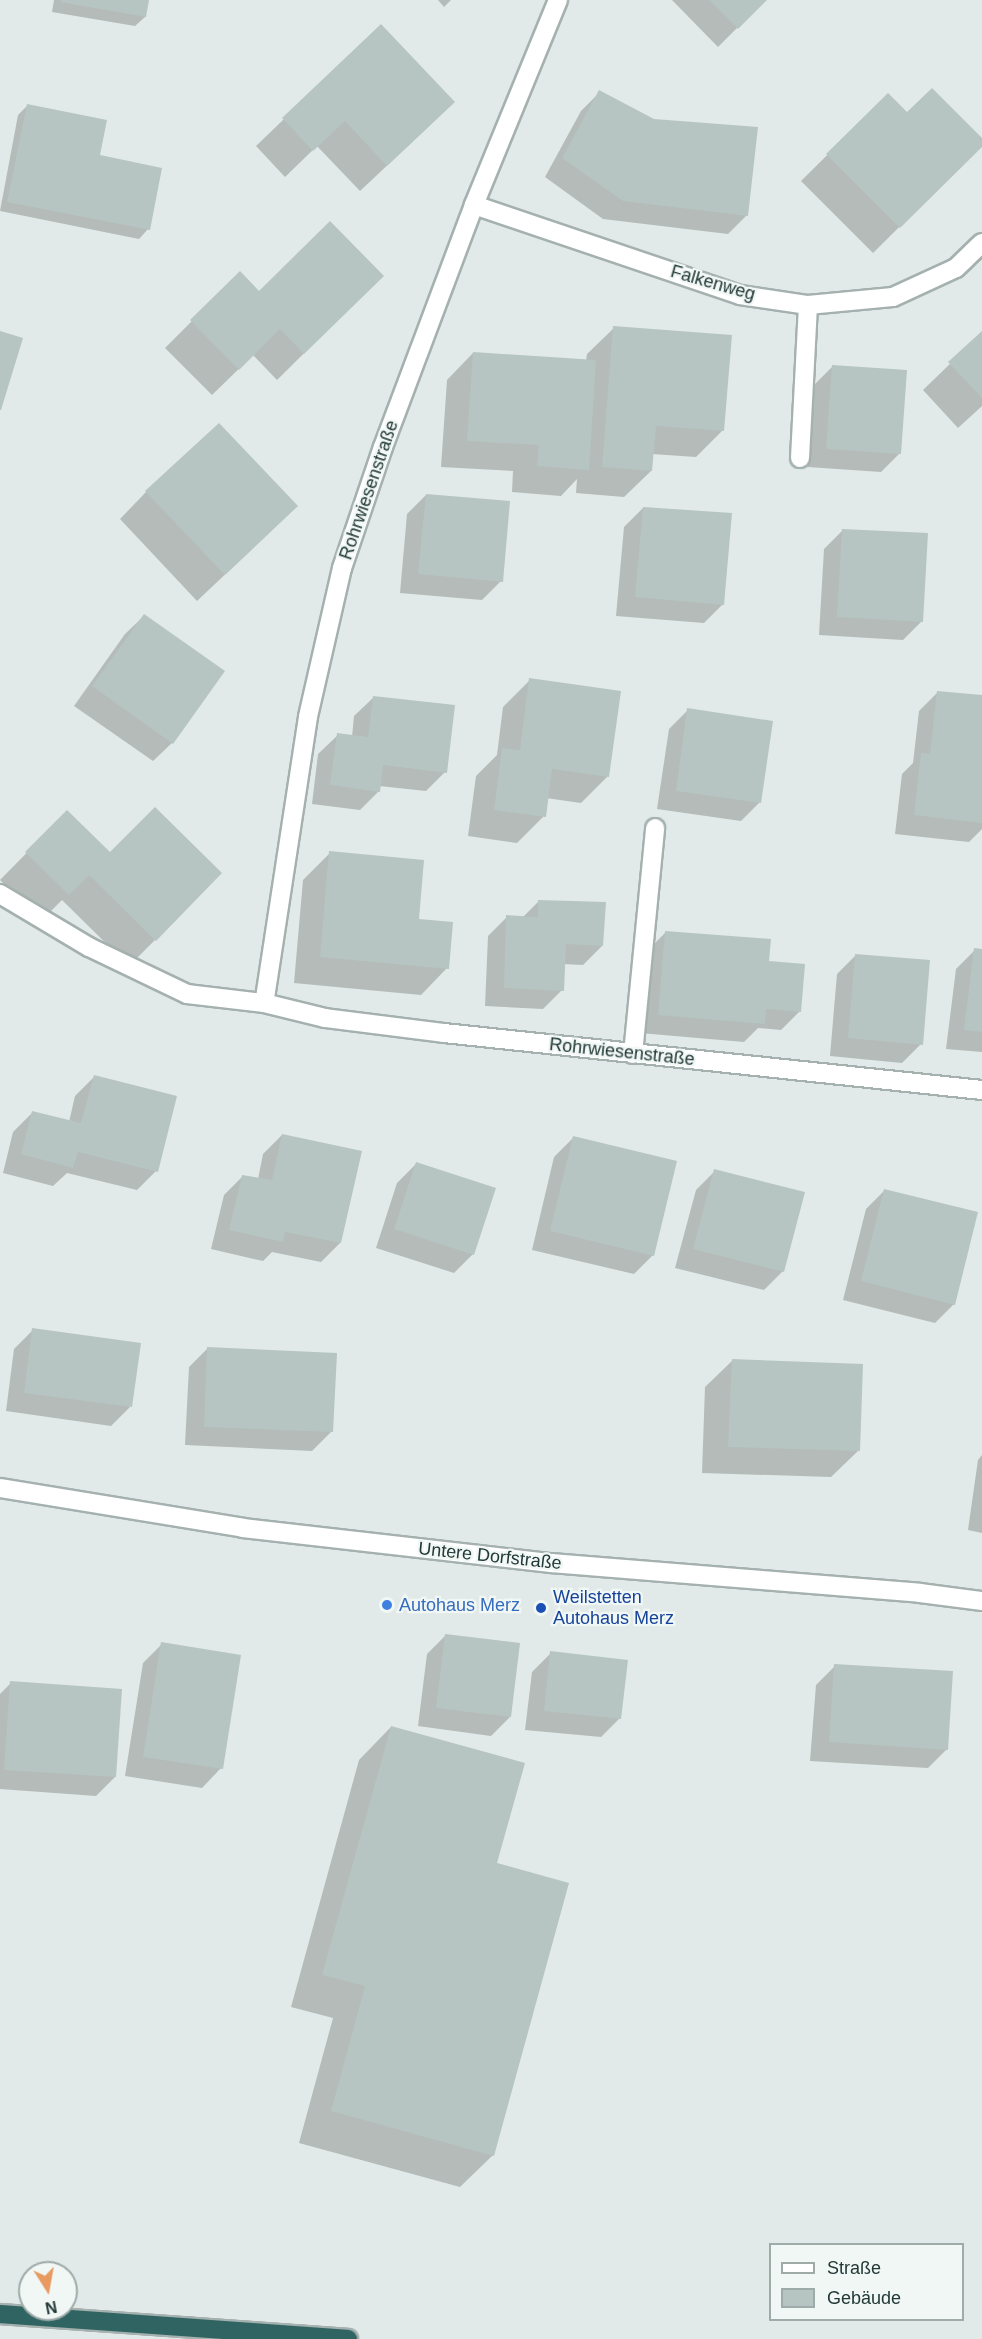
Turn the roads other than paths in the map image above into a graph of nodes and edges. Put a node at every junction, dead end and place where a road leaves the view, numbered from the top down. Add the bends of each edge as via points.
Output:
1 (558, 0) edge
2 (474, 205) junction
3 (982, 243) edge
4 (808, 305) junction
5 (800, 458) dead end
6 (655, 828) dead end
7 (0, 894) edge
8 (264, 1003) junction
9 (633, 1054) junction
10 (982, 1090) edge
11 (0, 1488) edge
12 (982, 1602) edge
13 (0, 2314) edge
14 (348, 2339) edge

1 - 2 street, Rohrwiesenstraße
2 - 4 street, Falkenweg via 740,295
2 - 8 street, Rohrwiesenstraße via 342,568 308,717
3 - 4 street, Falkenweg via 956,268 893,297
4 - 5 street
6 - 9 street
7 - 8 street, Rohrwiesenstraße via 89,947 188,994
8 - 9 street, Rohrwiesenstraße via 325,1018
9 - 10 street, Rohrwiesenstraße
11 - 12 street, Untere Dorfstraße via 243,1528 550,1563 920,1593
13 - 14 highway

